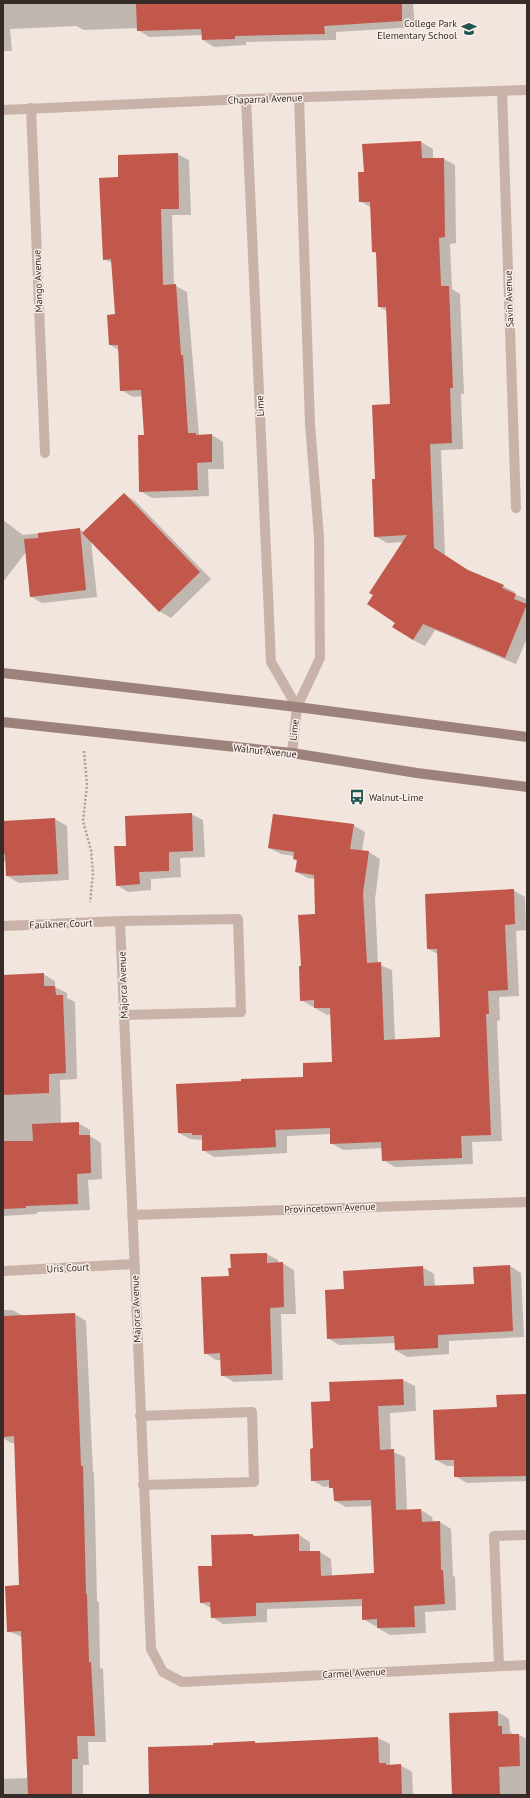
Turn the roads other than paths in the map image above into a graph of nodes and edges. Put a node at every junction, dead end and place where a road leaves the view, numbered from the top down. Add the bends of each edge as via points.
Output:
1 (527, 90) edge
2 (502, 91) junction
3 (299, 98) junction
4 (246, 99) junction
5 (31, 108) junction
6 (3, 110) edge
7 (45, 453) dead end
8 (516, 508) dead end
9 (3, 673) edge
10 (297, 707) junction
11 (3, 722) edge
12 (527, 737) edge
13 (292, 753) junction
14 (527, 787) edge
15 (120, 921) junction
16 (3, 926) edge
17 (124, 1014) junction
18 (527, 1202) edge
19 (132, 1215) junction
20 (134, 1264) junction
21 (3, 1271) edge
22 (140, 1416) junction
23 (143, 1486) junction
24 (527, 1535) edge
25 (527, 1665) edge
26 (499, 1666) junction
27 (182, 1682) joint

1 - 2 street, Chaparral Avenue
2 - 3 street, Chaparral Avenue
2 - 8 street, Savin Avenue
3 - 4 street, Chaparral Avenue
3 - 10 street, Lime via 310,424 319,537 320,658
4 - 5 street, Chaparral Avenue
4 - 10 street, Lime via 271,662
5 - 6 street, Chaparral Avenue
5 - 7 street, Mango Avenue
9 - 10 main road
10 - 12 main road
10 - 13 street, Lime
11 - 13 main road, Walnut Avenue
13 - 14 main road, Walnut Avenue
15 - 16 street, Faulkner Court
15 - 17 street, Majorca Avenue
15 - 17 street, Faulkner Court via 238,919 241,1012
17 - 19 street, Majorca Avenue
18 - 19 street, Provincetown Avenue
19 - 20 street, Majorca Avenue
20 - 21 street, Uris Court
20 - 22 street, Majorca Avenue
22 - 23 street, Majorca Avenue
22 - 23 street via 252,1412 254,1482
23 - 27 street, Majorca Avenue via 151,1649 162,1672
24 - 26 street via 494,1536
25 - 26 street, Carmel Avenue
26 - 27 street, Carmel Avenue

